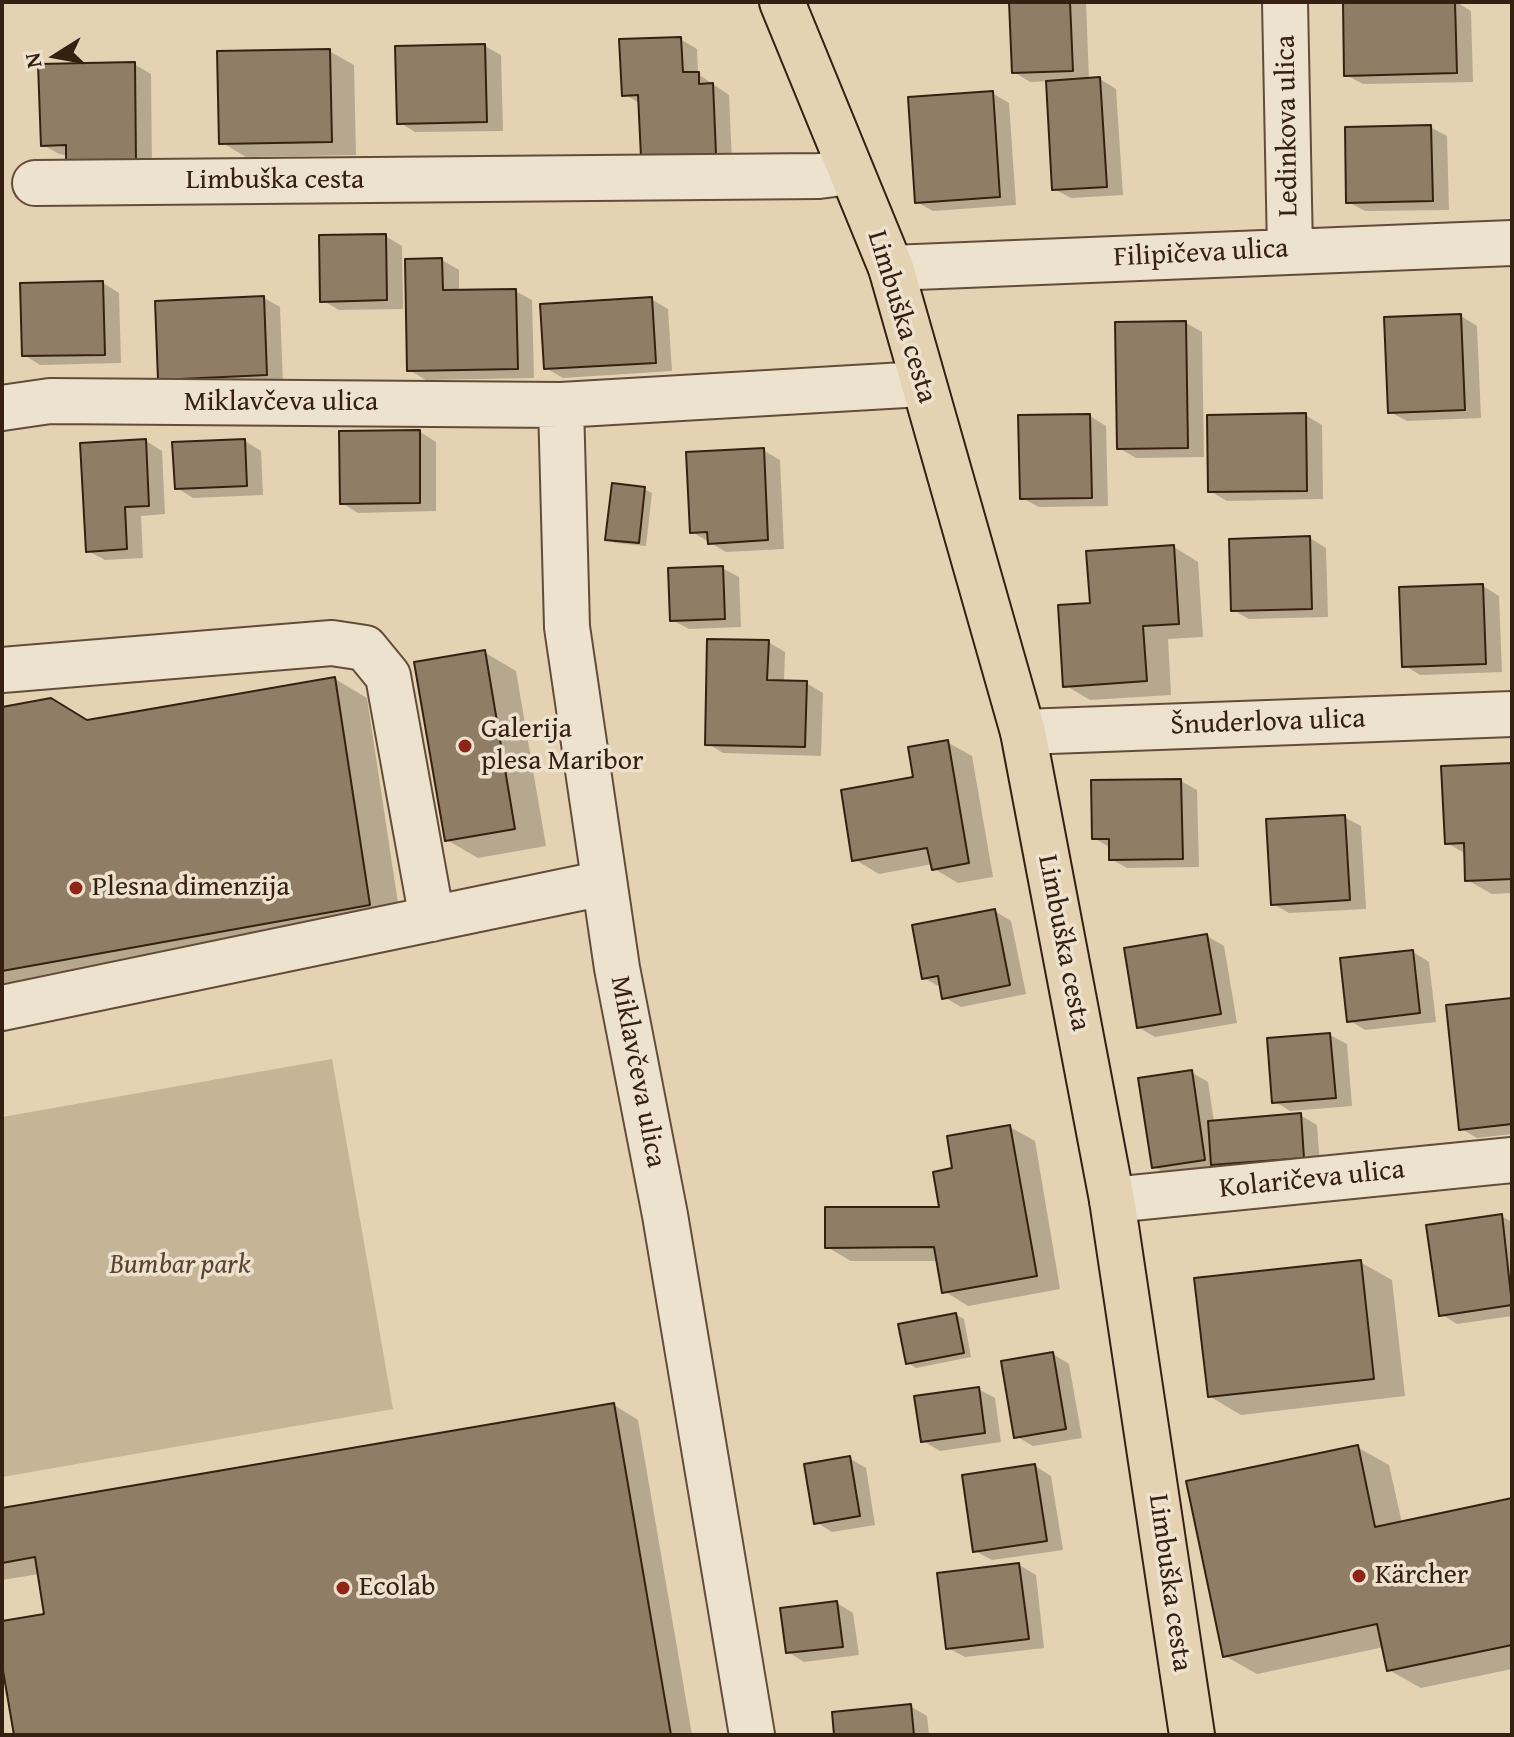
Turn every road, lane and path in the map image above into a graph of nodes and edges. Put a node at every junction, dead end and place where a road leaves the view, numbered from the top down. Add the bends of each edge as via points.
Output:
1 (782, 2) edge
2 (1285, 2) edge
3 (850, 172) junction
4 (35, 183) dead end
5 (1512, 243) edge
6 (1290, 250) junction
7 (891, 268) junction
8 (922, 384) junction
9 (561, 405) junction
10 (2, 408) edge
11 (2, 670) edge
12 (1512, 714) edge
13 (1023, 732) junction
14 (604, 883) junction
15 (432, 919) junction
16 (2, 1008) edge
17 (1512, 1160) edge
18 (1112, 1200) junction
19 (752, 1735) edge
20 (1192, 1735) edge

1 - 3 main road, Limbuška cesta
2 - 6 street, Ledinkova ulica
3 - 4 street, Limbuška cesta
3 - 7 main road, Limbuška cesta
5 - 6 street, Filipičeva ulica
6 - 7 street, Filipičeva ulica
7 - 8 main road, Limbuška cesta
8 - 9 street, Miklavčeva ulica
8 - 13 main road, Limbuška cesta
9 - 10 street, Miklavčeva ulica via 50,401
9 - 14 street, Miklavčeva ulica via 567,627
11 - 15 street via 332,643 365,648 388,676
12 - 13 street, Šnuderlova ulica
13 - 18 main road, Limbuška cesta
14 - 15 street
14 - 19 street, Miklavčeva ulica
15 - 16 street
17 - 18 street, Kolaričeva ulica
18 - 20 main road, Limbuška cesta

